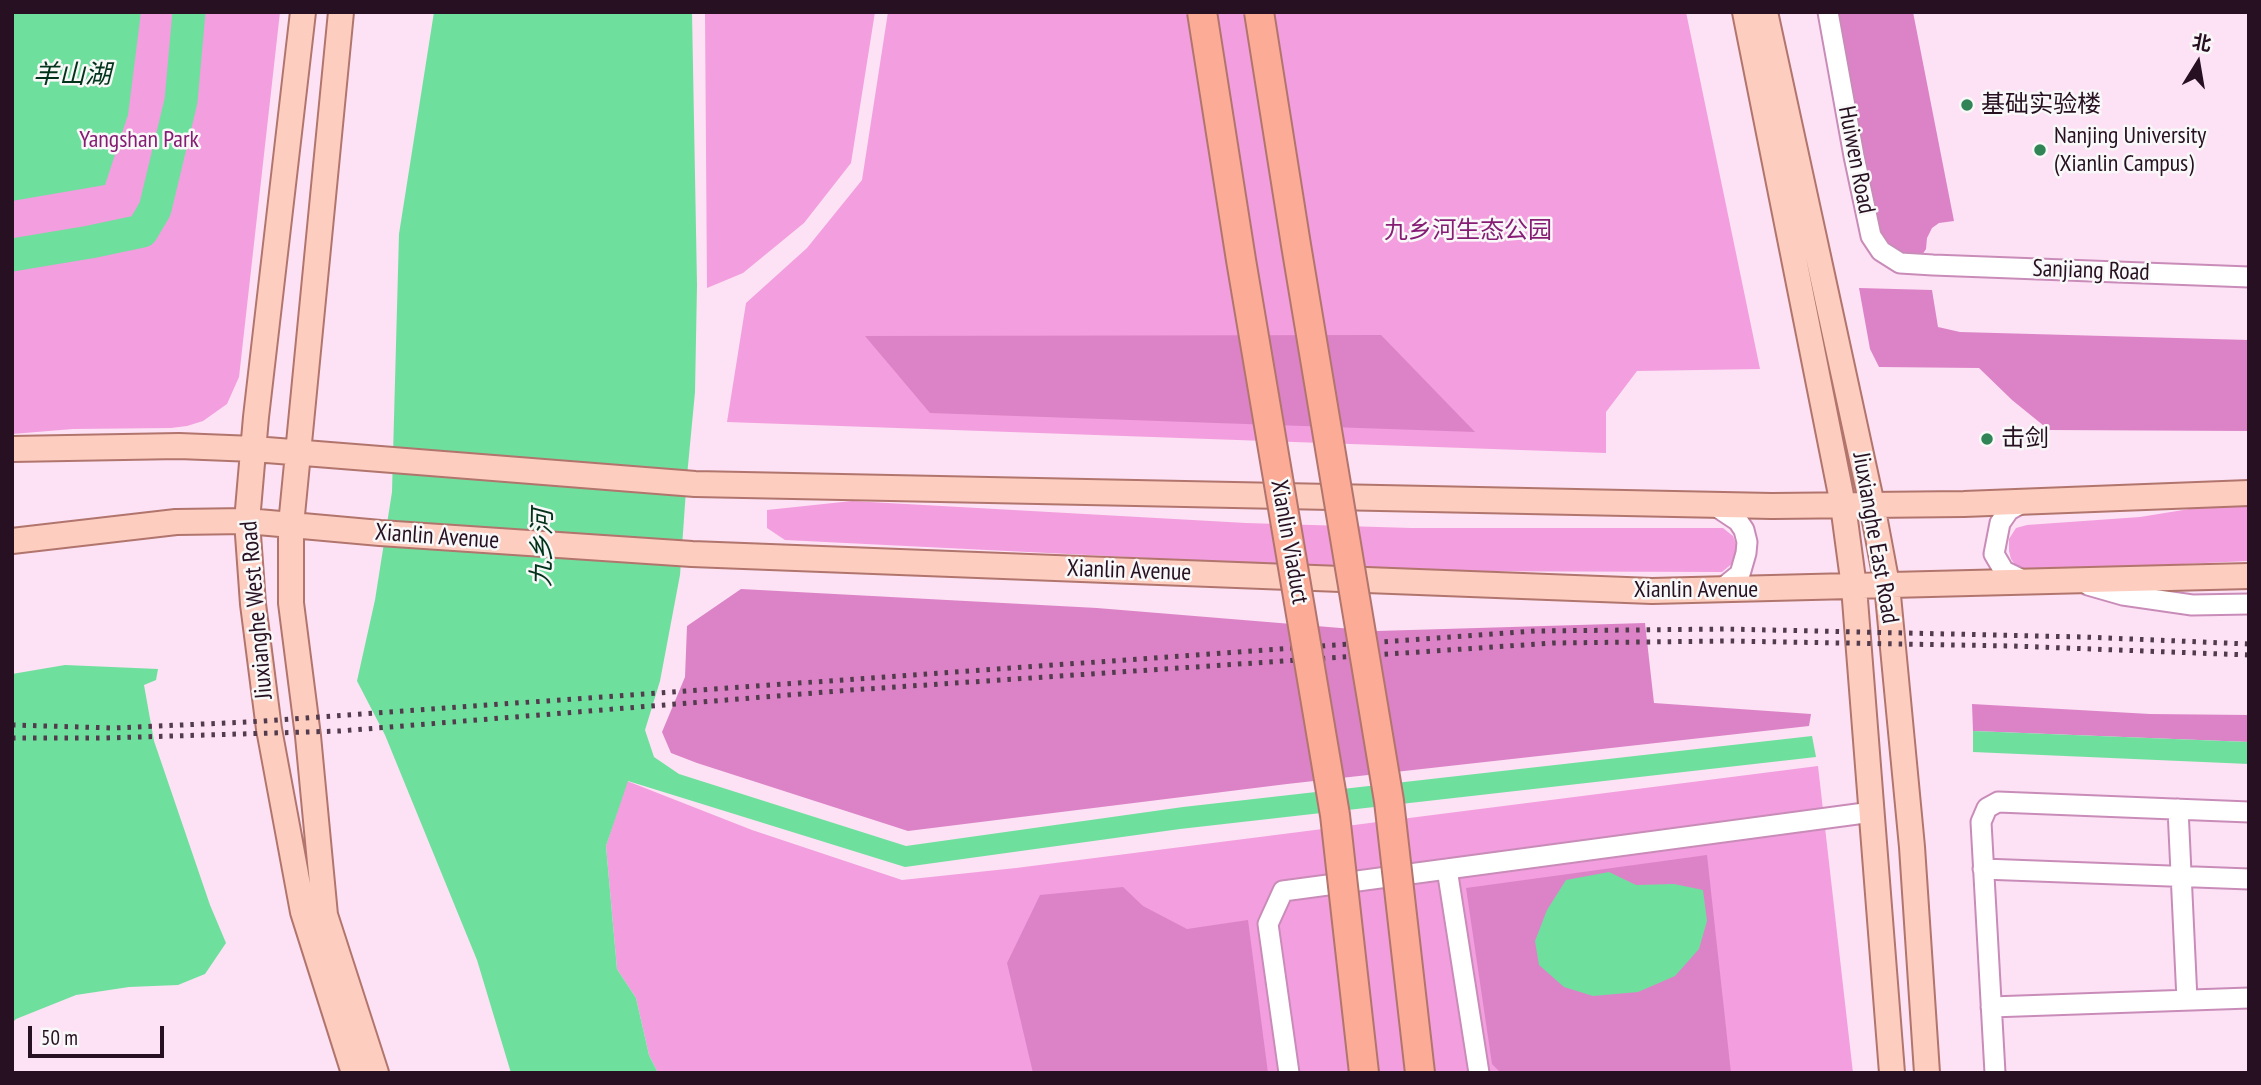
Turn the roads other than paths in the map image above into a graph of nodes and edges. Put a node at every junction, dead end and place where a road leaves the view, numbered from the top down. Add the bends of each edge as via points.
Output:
1 (303, 12) edge
2 (341, 12) edge
3 (1202, 12) edge
4 (1259, 12) edge
5 (1745, 12) edge
6 (1765, 12) edge
7 (1828, 12) edge
8 (1933, 265) joint
9 (2249, 276) edge
10 (12, 449) edge
11 (254, 449) junction
12 (298, 453) junction
13 (2249, 493) edge
14 (2024, 502) junction
15 (1714, 505) junction
16 (1843, 505) junction
17 (1872, 505) junction
18 (247, 521) junction
19 (291, 525) junction
20 (12, 541) edge
21 (2249, 576) edge
22 (2073, 580) junction
23 (2027, 581) junction
24 (1887, 585) junction
25 (1854, 587) junction
26 (1719, 590) junction
27 (2249, 604) edge
28 (2178, 809) junction
29 (1872, 812) junction
30 (2249, 812) edge
31 (1447, 869) junction
32 (1983, 869) junction
33 (2180, 877) junction
34 (2249, 879) edge
35 (2249, 998) edge
36 (2187, 1000) junction
37 (1991, 1007) junction
38 (354, 1073) edge
39 (376, 1073) edge
40 (1289, 1073) edge
41 (1364, 1073) edge
42 (1420, 1073) edge
43 (1479, 1073) edge
44 (1892, 1073) edge
45 (1927, 1073) edge
46 (1995, 1073) edge

1 - 11 main road, Jiuxianghe West Road
2 - 12 main road, Jiuxianghe West Road
3 - 41 highway, Xianlin Viaduct, bridge via 1335,815
4 - 42 highway, bridge via 1389,801
5 - 16 main road, Jiuxianghe East Road
6 - 17 main road, Jiuxianghe East Road
7 - 8 street, Huiwen Road via 1871,236 1881,251 1900,263
8 - 9 street, Sanjiang Road
10 - 11 main road
11 - 12 main road
11 - 18 main road, Jiuxianghe West Road
12 - 15 main road via 695,484
12 - 19 main road, Jiuxianghe West Road
13 - 14 main road
14 - 17 main road
14 - 23 street via 2009,510 2000,523 1994,554 2004,570
15 - 16 main road
15 - 26 street via 1738,521 1746,542 1740,574
16 - 17 main road
16 - 25 main road, Jiuxianghe East Road
17 - 24 main road, Jiuxianghe East Road
18 - 19 main road, Xianlin Avenue
18 - 20 main road, Xianlin Avenue via 176,522
18 - 38 main road, Jiuxianghe West Road via 269,729 303,912
19 - 26 main road, Xianlin Avenue via 692,554 1653,592
19 - 39 main road, Jiuxianghe West Road via 291,603 325,915
21 - 22 main road, Xianlin Avenue
22 - 23 main road, Xianlin Avenue
22 - 27 street via 2123,595 2192,605
23 - 24 main road, Xianlin Avenue
24 - 25 main road, Xianlin Avenue
24 - 45 main road, Jiuxianghe East Road via 1912,847
25 - 26 main road, Xianlin Avenue
25 - 29 main road, Jiuxianghe East Road
28 - 30 street
28 - 32 street via 1998,802 1987,808 1981,822
28 - 33 street
29 - 31 street
29 - 44 main road, Jiuxianghe East Road
31 - 40 street via 1283,891 1268,924
31 - 43 street
32 - 33 street
32 - 37 street
33 - 34 street
33 - 36 street
35 - 36 street
36 - 37 street
37 - 46 street

